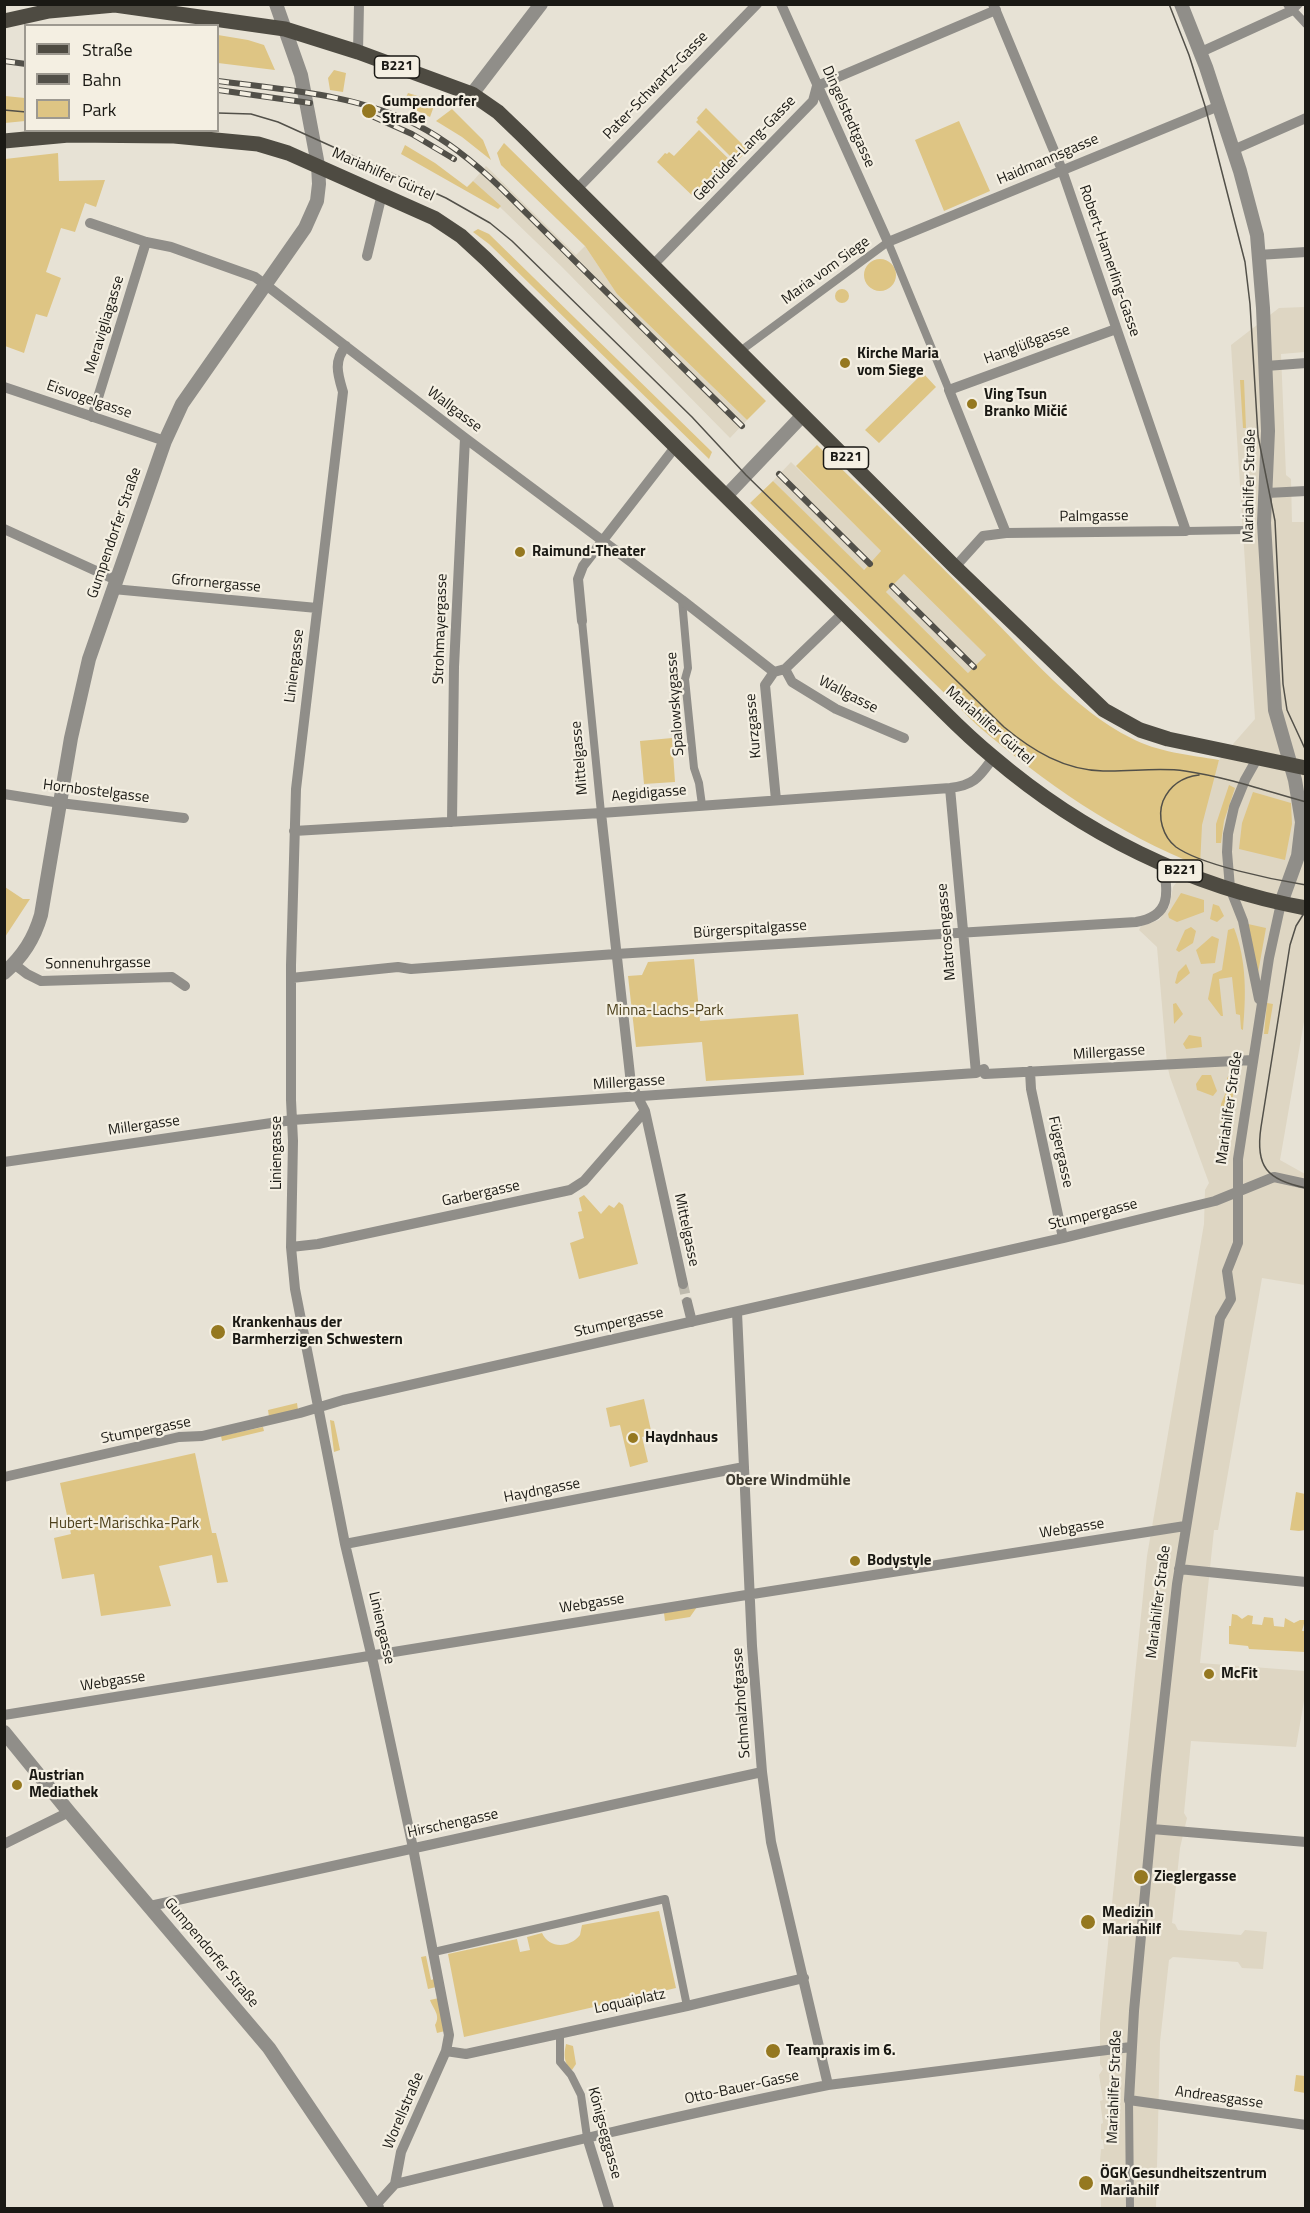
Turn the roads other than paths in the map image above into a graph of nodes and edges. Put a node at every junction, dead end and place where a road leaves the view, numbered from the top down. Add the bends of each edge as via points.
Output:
1 (276, 4) edge
2 (358, 4) edge
3 (540, 4) edge
4 (757, 4) edge
5 (781, 4) edge
6 (1181, 4) edge
7 (75, 6) edge
8 (1293, 6) edge
9 (994, 7) edge
10 (4, 21) edge
11 (1305, 24) edge
12 (285, 29) junction
13 (357, 52) junction
14 (1201, 52) junction
15 (817, 86) junction
16 (472, 94) junction
17 (1219, 106) junction
18 (1305, 118) edge
19 (4, 141) edge
20 (1233, 150) junction
21 (318, 165) junction
22 (1062, 170) junction
23 (577, 189) junction
24 (382, 194) junction
25 (90, 222) dead end
26 (146, 242) junction
27 (888, 242) junction
28 (1305, 252) edge
29 (1258, 255) junction
30 (367, 256) dead end
31 (653, 266) junction
32 (267, 285) junction
33 (1116, 329) junction
34 (345, 346) junction
35 (739, 352) junction
36 (1305, 363) edge
37 (1266, 366) junction
38 (4, 387) edge
39 (949, 390) junction
40 (802, 415) junction
41 (92, 417) junction
42 (465, 438) junction
43 (165, 441) junction
44 (676, 446) junction
45 (1305, 491) edge
46 (1267, 493) junction
47 (727, 495) junction
48 (4, 529) edge
49 (1246, 530) dead end
50 (1186, 531) junction
51 (1006, 533) junction
52 (603, 541) junction
53 (955, 567) junction
54 (114, 584) junction
55 (682, 600) junction
56 (317, 608) junction
57 (843, 613) junction
58 (582, 621) joint
59 (779, 671) junction
60 (904, 738) dead end
61 (1258, 757) junction
62 (993, 758) junction
63 (1298, 766) edge
64 (950, 788) junction
65 (4, 794) edge
66 (776, 800) junction
67 (60, 804) junction
68 (702, 805) junction
69 (600, 813) junction
70 (184, 818) dead end
71 (452, 822) junction
72 (294, 831) junction
73 (1163, 864) junction
74 (1230, 888) junction
75 (1281, 903) junction
76 (1305, 908) edge
77 (962, 932) junction
78 (616, 954) junction
79 (10, 968) edge
80 (291, 978) junction
81 (185, 986) dead end
82 (1261, 1008) junction
83 (1253, 1060) junction
84 (1030, 1071) junction
85 (975, 1073) junction
86 (638, 1097) junction
87 (645, 1111) junction
88 (292, 1120) junction
89 (4, 1162) edge
90 (1305, 1184) edge
91 (1239, 1191) junction
92 (1063, 1238) junction
93 (291, 1247) junction
94 (683, 1284) tunnel mouth
95 (687, 1302) tunnel mouth
96 (737, 1312) junction
97 (692, 1322) junction
98 (318, 1407) junction
99 (744, 1467) junction
100 (4, 1477) edge
101 (1185, 1526) junction
102 (345, 1544) junction
103 (1179, 1569) junction
104 (1305, 1582) edge
105 (751, 1594) junction
106 (372, 1656) junction
107 (4, 1715) edge
108 (4, 1732) edge
109 (762, 1772) junction
110 (69, 1812) junction
111 (1152, 1829) junction
112 (1305, 1842) edge
113 (4, 1844) edge
114 (413, 1848) junction
115 (150, 1906) junction
116 (434, 1952) junction
117 (804, 1978) junction
118 (687, 2006) junction
119 (560, 2033) junction
120 (1131, 2047) junction
121 (446, 2051) junction
122 (828, 2085) junction
123 (1129, 2100) junction
124 (1305, 2125) edge
125 (587, 2137) junction
126 (395, 2184) junction
127 (376, 2207) edge
128 (609, 2208) edge
129 (1130, 2208) edge

1 - 12 street, Mariahilfer Gürtel
2 - 13 street
3 - 16 street
4 - 23 street, Pater-Schwartz-Gasse
5 - 15 street, Dingelstedtgasse
6 - 14 street, Mariahilfer Straße
7 - 10 main road, B221
7 - 12 main road, B221 via 115,5
8 - 11 street
8 - 14 street
9 - 15 street
9 - 22 street, Robert-Hamerling-Gasse
12 - 13 main road, B221
12 - 21 street, Mariahilfer Gürtel via 301,75
13 - 16 main road, B221
14 - 17 street, Mariahilfer Straße
15 - 27 street, Dingelstedtgasse
15 - 31 street, Gebrüder-Lang-Gasse via 813,100
16 - 23 main road, B221 via 498,112
17 - 20 street, Mariahilfer Straße
17 - 22 street, Haidmannsgasse
18 - 20 street
19 - 21 main road, B221 via 69,135 174,136 258,144
20 - 29 street, Mariahilfer Straße via 1257,235
21 - 24 main road, Mariahilfer Gürtel / B221
21 - 32 street, Gumpendorfer Straße via 317,201 305,228
22 - 27 street, Haidmannsgasse
22 - 33 street, Robert-Hamerling-Gasse
23 - 31 main road, B221
24 - 30 street
24 - 44 main road, Mariahilfer Gürtel / B221 via 434,218 461,236
25 - 26 street, Wallgasse
26 - 32 street, Wallgasse via 255,277
26 - 41 street, Meravigliagasse
27 - 35 street, Maria vom Siege
27 - 39 street, Maria vom Siege
28 - 29 street
29 - 37 street, Mariahilfer Straße
31 - 35 main road, B221
32 - 34 street, Wallgasse
32 - 43 street, Gumpendorfer Straße via 182,404
33 - 39 street, Hanglüßgasse
33 - 50 street, Robert-Hamerling-Gasse
34 - 42 street, Wallgasse
34 - 56 street, Liniengasse via 336,369 343,392
35 - 40 main road, B221
36 - 37 street
37 - 46 street, Mariahilfer Straße
38 - 41 street, Eisvogelgasse
39 - 51 street
40 - 47 street
40 - 53 main road, B221
41 - 43 street, Eisvogelgasse
42 - 52 street, Wallgasse
42 - 71 street, Strohmayergasse via 454,667
43 - 54 street, Gumpendorfer Straße
44 - 47 main road, Mariahilfer Gürtel / B221
44 - 52 street, Mittelgasse
45 - 46 street
46 - 63 street, Mariahilfer Straße via 1264,523 1275,710
47 - 57 main road, Mariahilfer Gürtel / B221
48 - 54 street, Gfrornergasse
49 - 50 street, Palmgasse
50 - 51 street, Palmgasse
51 - 53 street, Palmgasse via 982,536
52 - 55 street, Wallgasse
52 - 58 street, Mittelgasse via 583,566 579,579
53 - 61 main road, B221 via 1104,710 1168,739
54 - 56 street, Gfrornergasse
54 - 67 street, Gumpendorfer Straße via 89,659
55 - 59 street, Wallgasse
55 - 68 street, Spalowskygasse via 688,668 686,691
56 - 72 street, Liniengasse
57 - 59 street
57 - 62 main road, Mariahilfer Gürtel / B221
58 - 69 street, Mittelgasse
59 - 60 street, Wallgasse via 836,709
59 - 66 street, Kurzgasse via 765,685
61 - 63 main road, B221
61 - 74 street, Mariahilfer Straße via 1231,818 1227,846
62 - 64 street, Aegidigasse via 968,786
62 - 73 main road, Mariahilfer Gürtel / B221 via 1080,820
63 - 75 street, Mariahilfer Straße via 1302,834
64 - 66 street, Aegidigasse
64 - 77 street, Matrosengasse
65 - 67 street, Hornbostelgasse
66 - 68 street, Aegidigasse
67 - 70 street, Hornbostelgasse
67 - 79 street, Gumpendorfer Straße via 41,915 32,941
68 - 69 street, Aegidigasse
69 - 71 street, Aegidigasse
69 - 78 street, Mittelgasse
71 - 72 street, Aegidigasse
72 - 80 street, Liniengasse
73 - 74 main road, Mariahilfer Gürtel / B221
73 - 77 street, Bürgerspitalgasse via 1166,899 1163,908 1149,920
74 - 75 main road, Mariahilfer Gürtel / B221
74 - 82 street, Mariahilfer Straße via 1249,943
75 - 76 main road, B221
75 - 82 street, Mariahilfer Straße
77 - 78 street, Bürgerspitalgasse
77 - 85 street, Matrosengasse
78 - 80 street, Bürgerspitalgasse via 398,967
78 - 86 street, Mittelgasse via 631,1084
79 - 81 street, Sonnenuhrgasse via 41,981 172,977
80 - 88 street, Liniengasse
82 - 83 street, Mariahilfer Straße
83 - 84 street, Millergasse
83 - 91 street, Mariahilfer Straße via 1238,1159
84 - 85 street, Millergasse via 985,1074 984,1069
84 - 92 street, Fügergasse
85 - 86 street, Millergasse
86 - 87 street, Mittelgasse
86 - 88 street, Millergasse
87 - 93 street, Garbergasse via 584,1181 570,1190
87 - 94 street, Mittelgasse
88 - 89 street, Millergasse
88 - 93 street, Liniengasse
90 - 91 street, Stumpergasse via 1274,1177
91 - 92 street, Stumpergasse via 1215,1201
91 - 101 street, Mariahilfer Straße via 1238,1243 1227,1271 1231,1299 1220,1318
92 - 96 street, Stumpergasse
93 - 98 street, Liniengasse via 295,1289
95 - 97 street
96 - 97 street, Stumpergasse
96 - 99 street, Schmalzhofgasse
97 - 98 street, Stumpergasse
98 - 100 street, Stumpergasse via 202,1436 179,1437
98 - 102 street, Liniengasse
99 - 102 street, Haydngasse
99 - 105 street, Schmalzhofgasse
101 - 103 street, Mariahilfer Straße
101 - 105 street, Webgasse
102 - 106 street, Liniengasse
103 - 104 street
103 - 111 street, Mariahilfer Straße
105 - 106 street, Webgasse
105 - 109 street, Schmalzhofgasse
106 - 107 street, Webgasse
106 - 114 street, Liniengasse
108 - 110 street, Gumpendorfer Straße
109 - 114 street, Hirschengasse
109 - 117 street, Schmalzhofgasse via 771,1842
110 - 113 street
110 - 115 street, Gumpendorfer Straße
111 - 112 street
111 - 120 street, Mariahilfer Straße
114 - 115 street, Hirschengasse
114 - 116 street, Liniengasse
115 - 127 street, Gumpendorfer Straße via 269,2048
116 - 118 street, Loquaiplatz via 665,1899
116 - 121 street via 449,2036
117 - 118 street
117 - 122 street, Schmalzhofgasse
118 - 119 street, Loquaiplatz
119 - 121 street, Loquaiplatz via 466,2054
119 - 125 street, Königseggasse via 560,2062 581,2095
120 - 122 street, Otto-Bauer-Gasse
120 - 123 street, Mariahilfer Straße
121 - 126 street, Worellstraße via 401,2152
122 - 125 street, Otto-Bauer-Gasse
123 - 124 street, Andreasgasse
123 - 129 street, Mariahilfer Straße
125 - 126 street, Otto-Bauer-Gasse
125 - 128 street, Königseggasse
126 - 127 street

